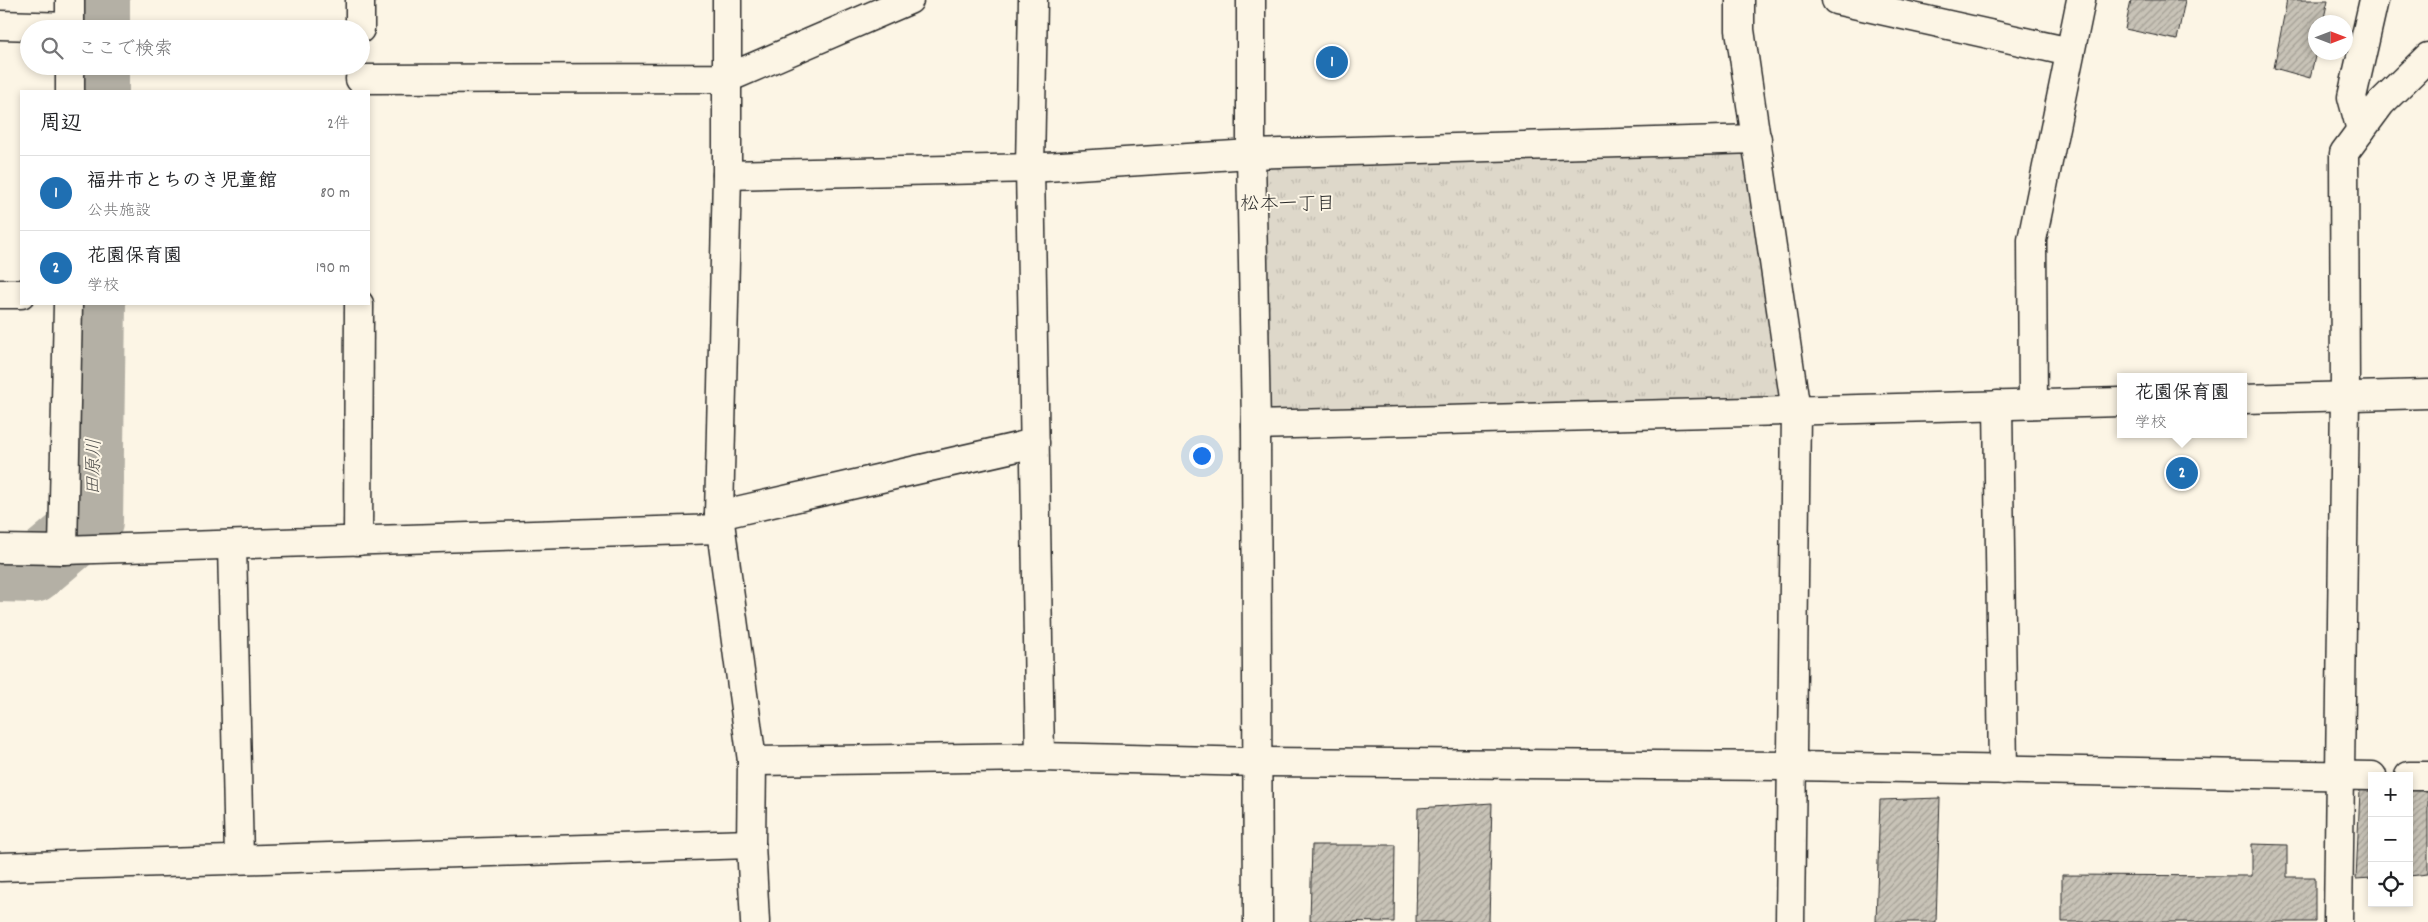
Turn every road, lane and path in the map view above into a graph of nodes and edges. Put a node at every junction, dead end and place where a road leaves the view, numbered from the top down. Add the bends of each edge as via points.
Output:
1 (70, 0) edge
2 (360, 0) edge
3 (727, 0) edge
4 (909, 0) edge
5 (1033, 0) edge
6 (1251, 0) edge
7 (1740, 0) edge
8 (1836, 0) edge
9 (2081, 0) edge
10 (2374, 0) edge
11 (70, 20) edge
12 (360, 20) edge
13 (0, 25) edge
14 (20, 26) edge
15 (2070, 52) junction
16 (2428, 57) edge
17 (70, 75) edge
18 (728, 78) junction
19 (360, 79) edge
20 (70, 90) edge
21 (2361, 130) junction
22 (1757, 139) junction
23 (1251, 154) junction
24 (1030, 168) junction
25 (727, 175) junction
26 (0, 294) edge
27 (20, 294) edge
28 (68, 305) edge
29 (359, 305) edge
30 (2428, 394) edge
31 (2345, 396) junction
32 (2247, 399) edge
33 (2117, 402) edge
34 (2033, 404) junction
35 (1998, 405) junction
36 (1796, 410) junction
37 (1256, 425) junction
38 (1035, 443) junction
39 (719, 522) junction
40 (358, 541) junction
41 (232, 545) junction
42 (0, 549) edge
43 (63, 550) junction
44 (1040, 757) junction
45 (752, 761) junction
46 (1259, 762) junction
47 (1791, 766) junction
48 (2003, 770) junction
49 (2341, 776) junction
50 (2368, 776) edge
51 (2413, 776) edge
52 (2428, 776) edge
53 (751, 844) junction
54 (239, 859) junction
55 (0, 867) edge
56 (755, 922) edge
57 (1258, 922) edge
58 (1790, 922) edge
59 (2338, 922) edge

1 - 11 street
2 - 12 street
3 - 18 street
4 - 18 street
5 - 24 street
6 - 23 street
7 - 22 street via 1740,30
8 - 15 street
9 - 15 street
10 - 21 street via 2352,97
13 - 14 street
15 - 34 street via 2032,240
16 - 21 street via 2381,103
17 - 20 street
18 - 19 street
18 - 25 street
21 - 31 street via 2344,153
22 - 23 street
22 - 36 street
23 - 24 street
23 - 37 street
24 - 25 street
24 - 38 street
25 - 39 street
26 - 27 street
28 - 43 street
29 - 40 street
30 - 31 street
31 - 32 street
31 - 49 street
33 - 34 street
34 - 35 street
35 - 36 street
35 - 48 street
36 - 37 street
36 - 47 street
37 - 46 street
38 - 39 street
38 - 44 street
39 - 40 street
39 - 45 street
40 - 41 street
41 - 43 street
41 - 54 street
42 - 43 street
44 - 45 street
44 - 46 street
45 - 53 street
46 - 47 street
46 - 57 street
47 - 48 street
47 - 58 street
48 - 49 street
49 - 50 street
49 - 59 street
51 - 52 street
53 - 54 street
53 - 56 street
54 - 55 street

